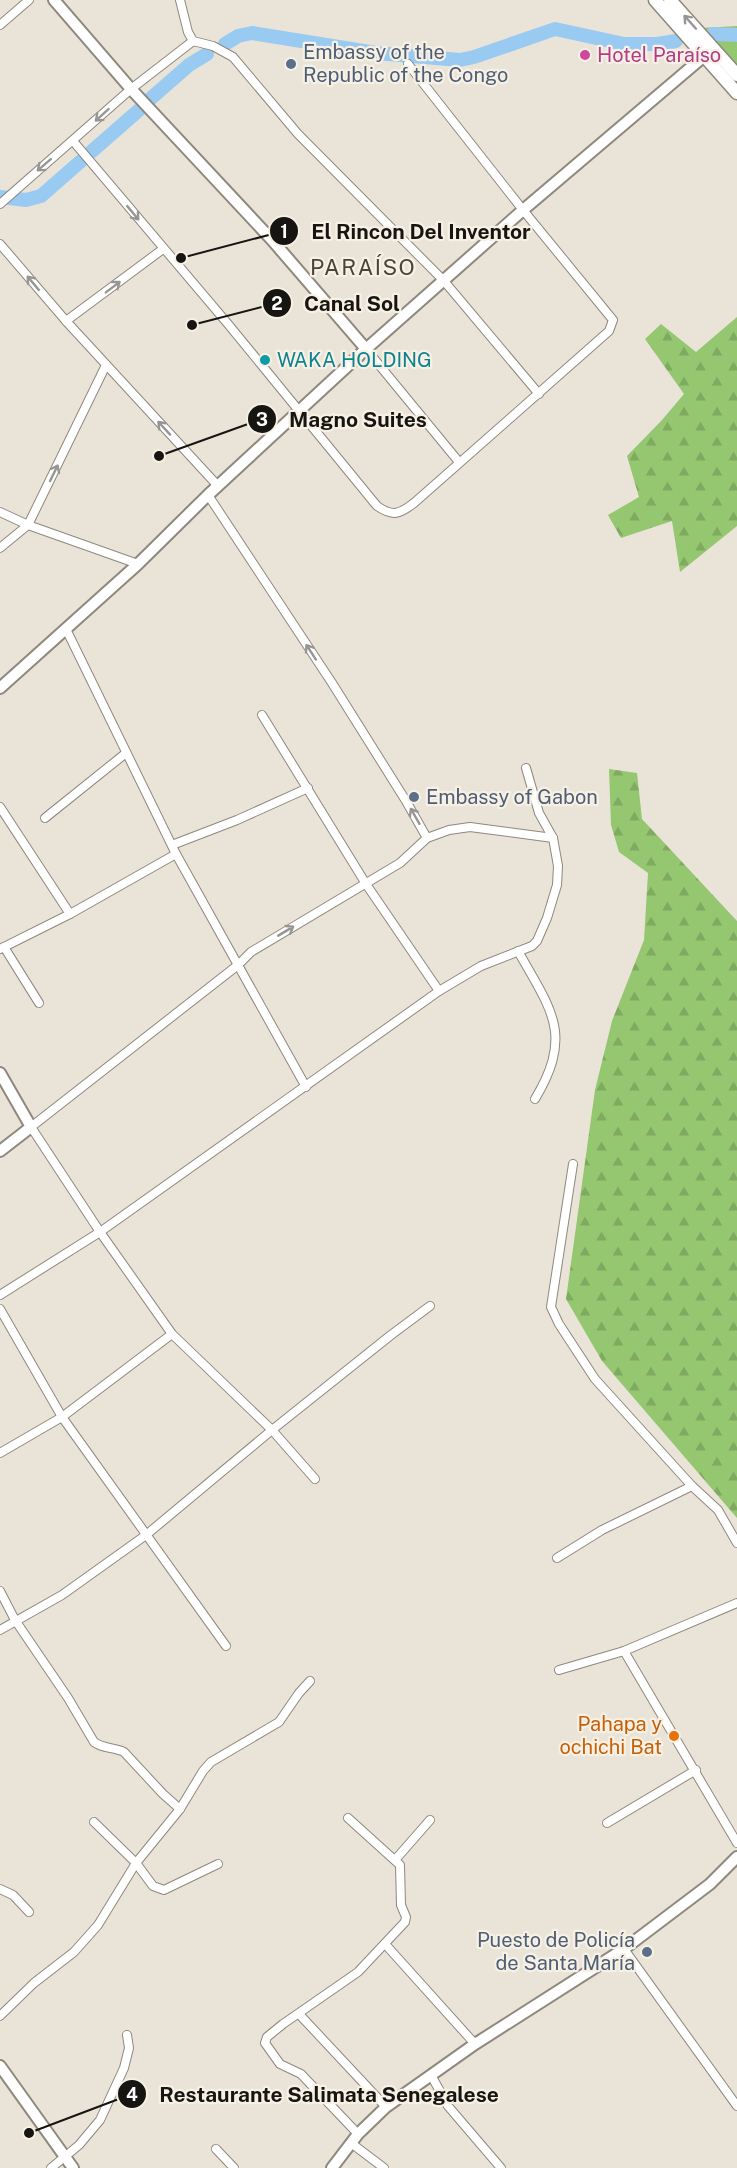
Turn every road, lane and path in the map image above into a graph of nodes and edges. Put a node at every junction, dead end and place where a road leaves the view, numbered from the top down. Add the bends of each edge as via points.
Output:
1 (29, 0) edge
2 (54, 0) edge
3 (180, 0) edge
4 (655, 0) edge
5 (670, 0) edge
6 (0, 25) edge
7 (193, 41) junction
8 (709, 52) junction
9 (408, 64) dead end
10 (737, 75) edge
11 (131, 89) junction
12 (737, 93) edge
13 (73, 141) junction
14 (1, 203) edge
15 (523, 210) junction
16 (0, 244) edge
17 (163, 249) junction
18 (444, 281) junction
19 (66, 321) junction
20 (366, 349) junction
21 (106, 365) junction
22 (539, 394) junction
23 (298, 410) junction
24 (459, 462) junction
25 (218, 486) junction
26 (208, 495) junction
27 (0, 512) edge
28 (28, 525) junction
29 (0, 548) edge
30 (138, 564) junction
31 (66, 629) junction
32 (0, 688) edge
33 (262, 715) dead end
34 (126, 753) junction
35 (526, 768) dead end
36 (308, 788) junction
37 (0, 807) edge
38 (45, 818) dead end
39 (427, 838) junction
40 (553, 838) junction
41 (172, 845) junction
42 (176, 854) junction
43 (366, 884) junction
44 (69, 914) junction
45 (2, 948) edge
46 (518, 951) junction
47 (238, 964) junction
48 (440, 992) junction
49 (39, 1003) dead end
50 (0, 1073) edge
51 (306, 1087) junction
52 (535, 1099) dead end
53 (31, 1127) junction
54 (0, 1151) edge
55 (573, 1164) dead end
56 (100, 1232) junction
57 (0, 1295) edge
58 (430, 1306) dead end
59 (0, 1309) edge
60 (172, 1334) junction
61 (62, 1418) junction
62 (272, 1430) junction
63 (0, 1453) edge
64 (315, 1479) dead end
65 (692, 1486) junction
66 (146, 1535) junction
67 (737, 1543) edge
68 (557, 1558) dead end
69 (0, 1591) edge
70 (737, 1604) edge
71 (15, 1620) junction
72 (0, 1630) edge
73 (226, 1646) dead end
74 (624, 1651) junction
75 (559, 1670) dead end
76 (310, 1681) dead end
77 (696, 1770) junction
78 (180, 1809) junction
79 (348, 1818) dead end
80 (430, 1820) dead end
81 (94, 1822) dead end
82 (607, 1823) dead end
83 (737, 1842) edge
84 (737, 1857) edge
85 (395, 1860) junction
86 (136, 1863) junction
87 (218, 1864) dead end
88 (0, 1889) edge
89 (29, 1912) dead end
90 (385, 1944) junction
91 (624, 1949) junction
92 (299, 2014) junction
93 (0, 2016) edge
94 (127, 2035) dead end
95 (476, 2044) junction
96 (0, 2066) edge
97 (431, 2075) junction
98 (737, 2106) edge
99 (386, 2107) junction
100 (355, 2139) junction
101 (216, 2149) dead end
102 (64, 2157) junction
103 (51, 2168) edge
104 (73, 2168) edge
105 (234, 2168) edge
106 (333, 2168) edge
107 (384, 2168) edge
108 (501, 2168) edge

1 - 6 street
2 - 11 street
3 - 7 street
4 - 8 main road
8 -> 5 main road
7 - 11 street
7 - 18 street via 233,57 298,134
8 - 10 main road
8 - 12 main road
8 - 15 street
9 - 15 street
11 -> 13 street
11 - 20 street via 272,240
13 -> 14 street
13 -> 17 street
15 - 18 street
15 - 22 street via 614,320 609,331
19 -> 16 street
19 -> 17 street
17 - 23 street
18 - 20 street
18 - 22 street
19 - 21 street
20 - 23 street
20 - 24 street
25 -> 21 street
28 -> 21 street
22 - 24 street
23 - 24 street via 386,512 396,514 405,510
23 - 25 street
25 - 26 street
26 - 30 street
39 -> 26 street
27 - 28 street
28 - 29 street
28 - 30 street
30 - 31 street
31 - 32 street
31 - 34 street
33 - 36 street
34 - 38 street
34 - 41 street
35 - 40 street via 539,813
36 - 41 street
36 - 43 street
37 - 44 street
39 - 40 street via 470,827
39 - 43 street via 400,863
40 - 46 street via 557,885 537,941
41 - 42 street
42 - 44 street
42 - 47 street
47 -> 43 street via 251,952
43 - 48 street
44 - 45 street
45 - 49 street
46 - 48 street via 481,966
46 - 52 street via 549,1008 555,1029 549,1069
47 - 51 street
47 - 53 street
48 - 51 street
50 - 53 street
51 - 56 street
53 - 54 street
53 - 56 street
55 - 65 street via 551,1307 595,1379
56 - 57 street
56 - 60 street
58 - 62 street
59 - 61 street
60 - 61 street
60 - 62 street
61 - 63 street
61 - 66 street
62 - 64 street
62 - 66 street
65 - 67 street via 718,1510
65 - 68 street via 602,1530
66 - 71 street via 62,1594
66 - 73 street
69 - 71 street
70 - 74 street
71 - 72 street
71 - 78 street via 94,1742 124,1752
74 - 75 street
74 - 77 street
76 - 78 street via 279,1722 211,1762
77 - 82 street
77 - 83 street
78 - 86 street
79 - 85 street
80 - 85 street
81 - 86 street
84 - 91 street via 710,1884
85 - 90 street via 400,1865 401,1905 406,1917
86 - 87 street via 153,1886 164,1890
86 - 93 street via 82,1944
88 - 89 street via 13,1895
90 - 92 street via 358,1972
90 - 95 street
91 - 95 street
91 - 98 street
92 - 99 street
92 - 100 street via 267,2037 265,2043 280,2064 302,2074
94 - 102 street via 129,2048 124,2068 100,2120
95 - 97 street
96 - 102 street
97 - 99 street
97 - 108 street via 448,2106
99 - 100 street
100 - 106 street
100 - 107 street
101 - 105 street
102 - 103 street
102 - 104 street

